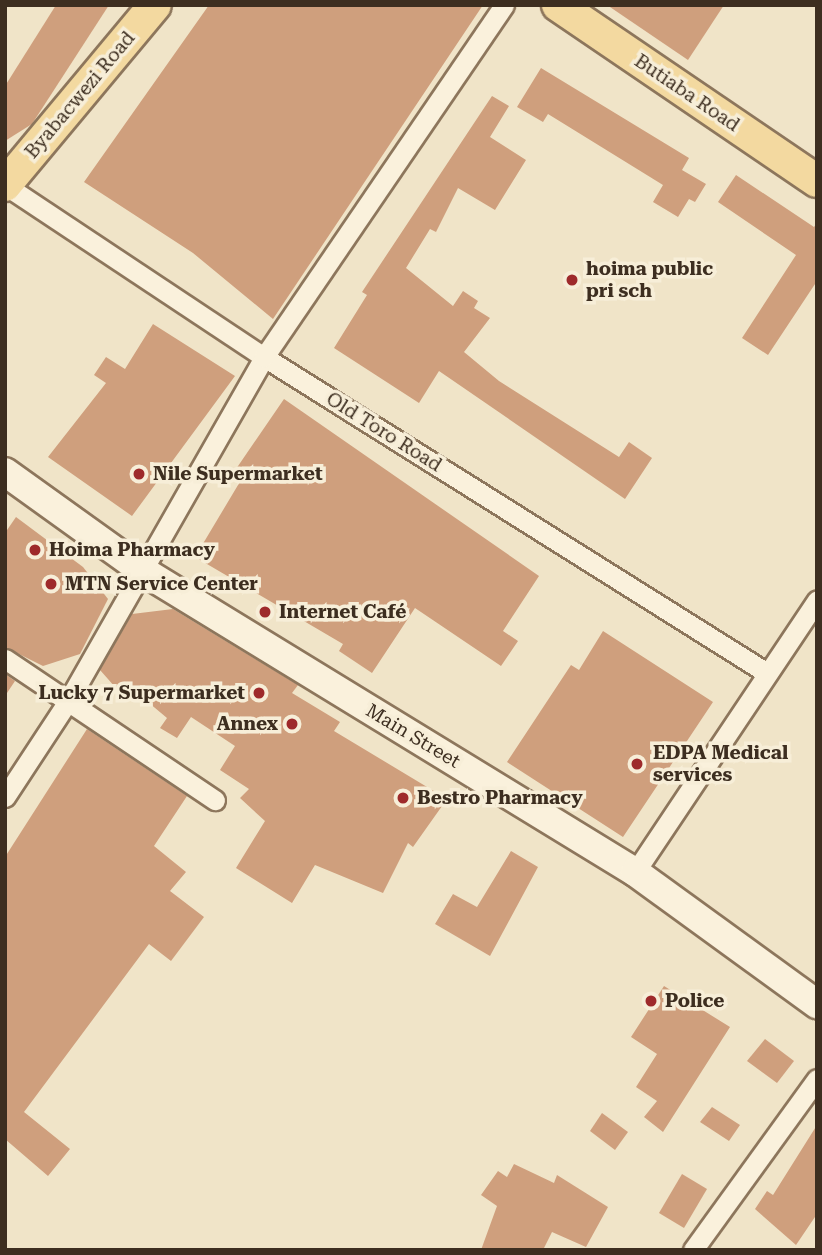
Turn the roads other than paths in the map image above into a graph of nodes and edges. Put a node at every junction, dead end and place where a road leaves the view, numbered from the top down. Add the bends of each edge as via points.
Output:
1 (504, 5) edge
2 (558, 5) edge
3 (153, 6) edge
4 (817, 181) edge
5 (5, 185) edge
6 (264, 357) junction
7 (5, 472) edge
8 (143, 571) junction
9 (817, 600) edge
10 (5, 659) edge
11 (766, 673) junction
12 (68, 701) junction
13 (5, 797) edge
14 (215, 800) dead end
15 (635, 872) junction
16 (817, 1004) edge
17 (817, 1079) edge
18 (693, 1250) edge

1 - 6 street
2 - 4 main road, Butiaba Road
3 - 5 main road, Byabacwezi Road
5 - 6 street, Old Toro Road
6 - 8 street
6 - 11 street, Old Toro Road
7 - 8 street, Main Street
8 - 12 street
8 - 15 street, Main Street
9 - 11 street
10 - 12 street
11 - 15 street
12 - 13 street
12 - 14 street
15 - 16 street, Main Street
17 - 18 street

